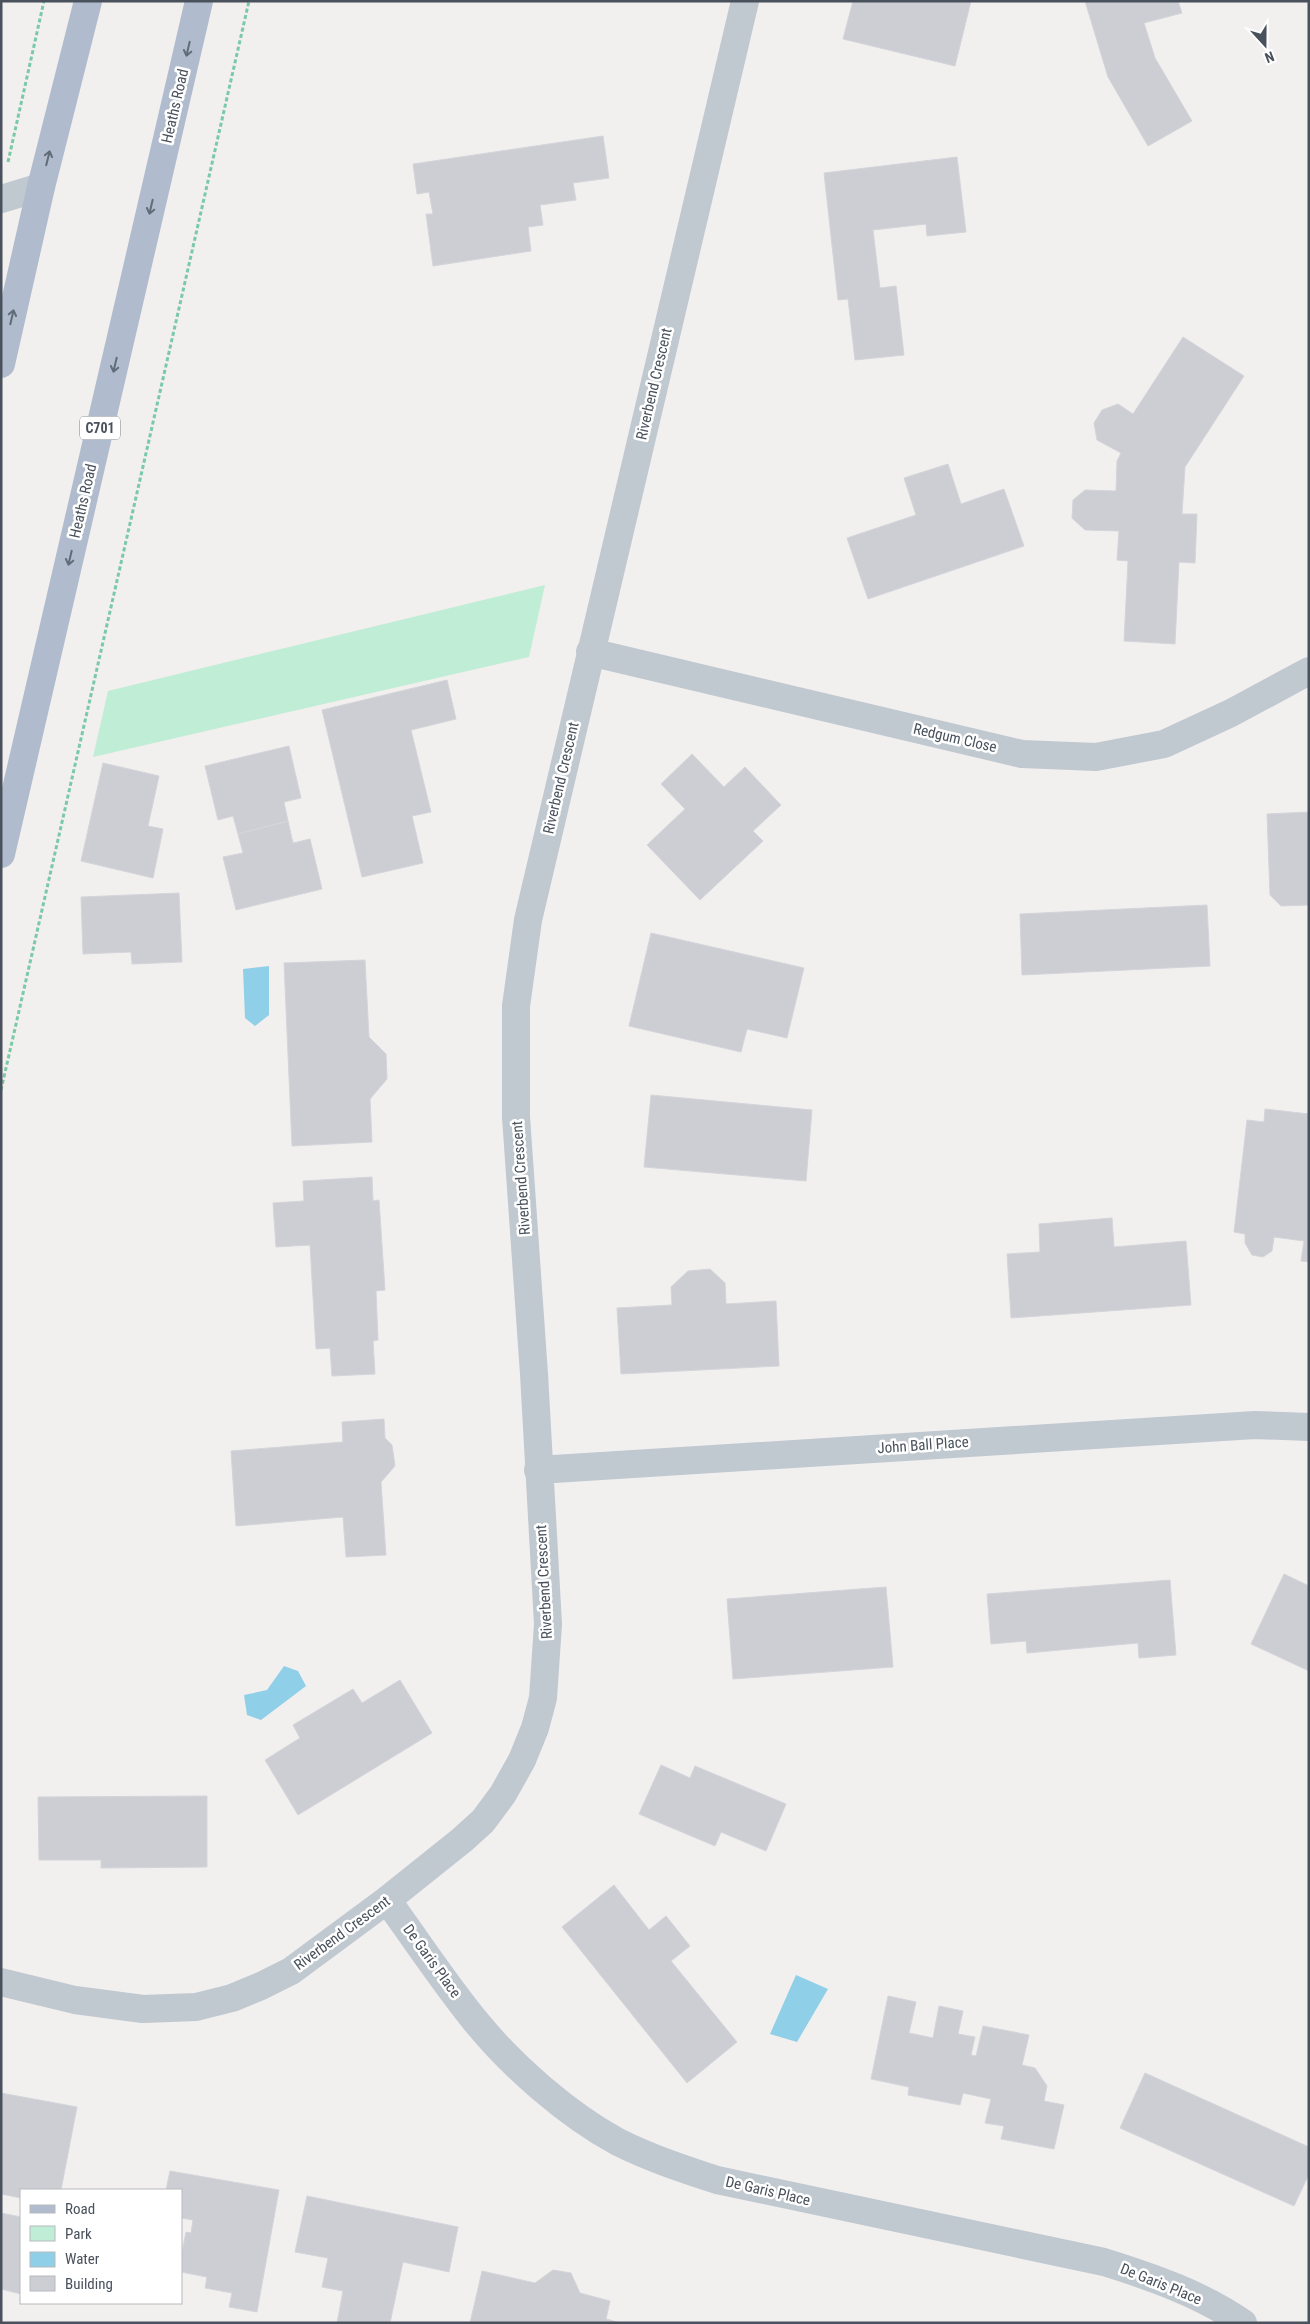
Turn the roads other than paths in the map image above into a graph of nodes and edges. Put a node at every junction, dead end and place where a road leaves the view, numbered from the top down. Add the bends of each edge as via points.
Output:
1 (88, 1) edge
2 (199, 1) edge
3 (745, 1) edge
4 (41, 187) junction
5 (1, 199) edge
6 (1, 364) edge
7 (590, 652) junction
8 (1309, 671) edge
9 (1, 854) edge
10 (1309, 1427) edge
11 (538, 1470) junction
12 (387, 1900) junction
13 (1, 1982) edge
14 (1243, 2323) edge

4 -> 1 main road
2 -> 9 main road, Heaths Road / C701
3 - 7 street, Riverbend Crescent
4 - 5 street
6 -> 4 main road
7 - 8 street, Redgum Close via 1022,754 1096,757 1164,744
7 - 11 street, Riverbend Crescent via 528,920 516,1006 516,1117
10 - 11 street, John Ball Place via 1255,1425
11 - 12 street, Riverbend Crescent via 548,1648 543,1698 535,1728 503,1794 483,1821
12 - 13 street, Riverbend Crescent via 291,1971 232,1998 196,2006 166,2010 116,2007
12 - 14 street, De Garis Place via 477,2023 507,2055 579,2116 618,2141 665,2163 717,2180 1104,2262 1156,2278

